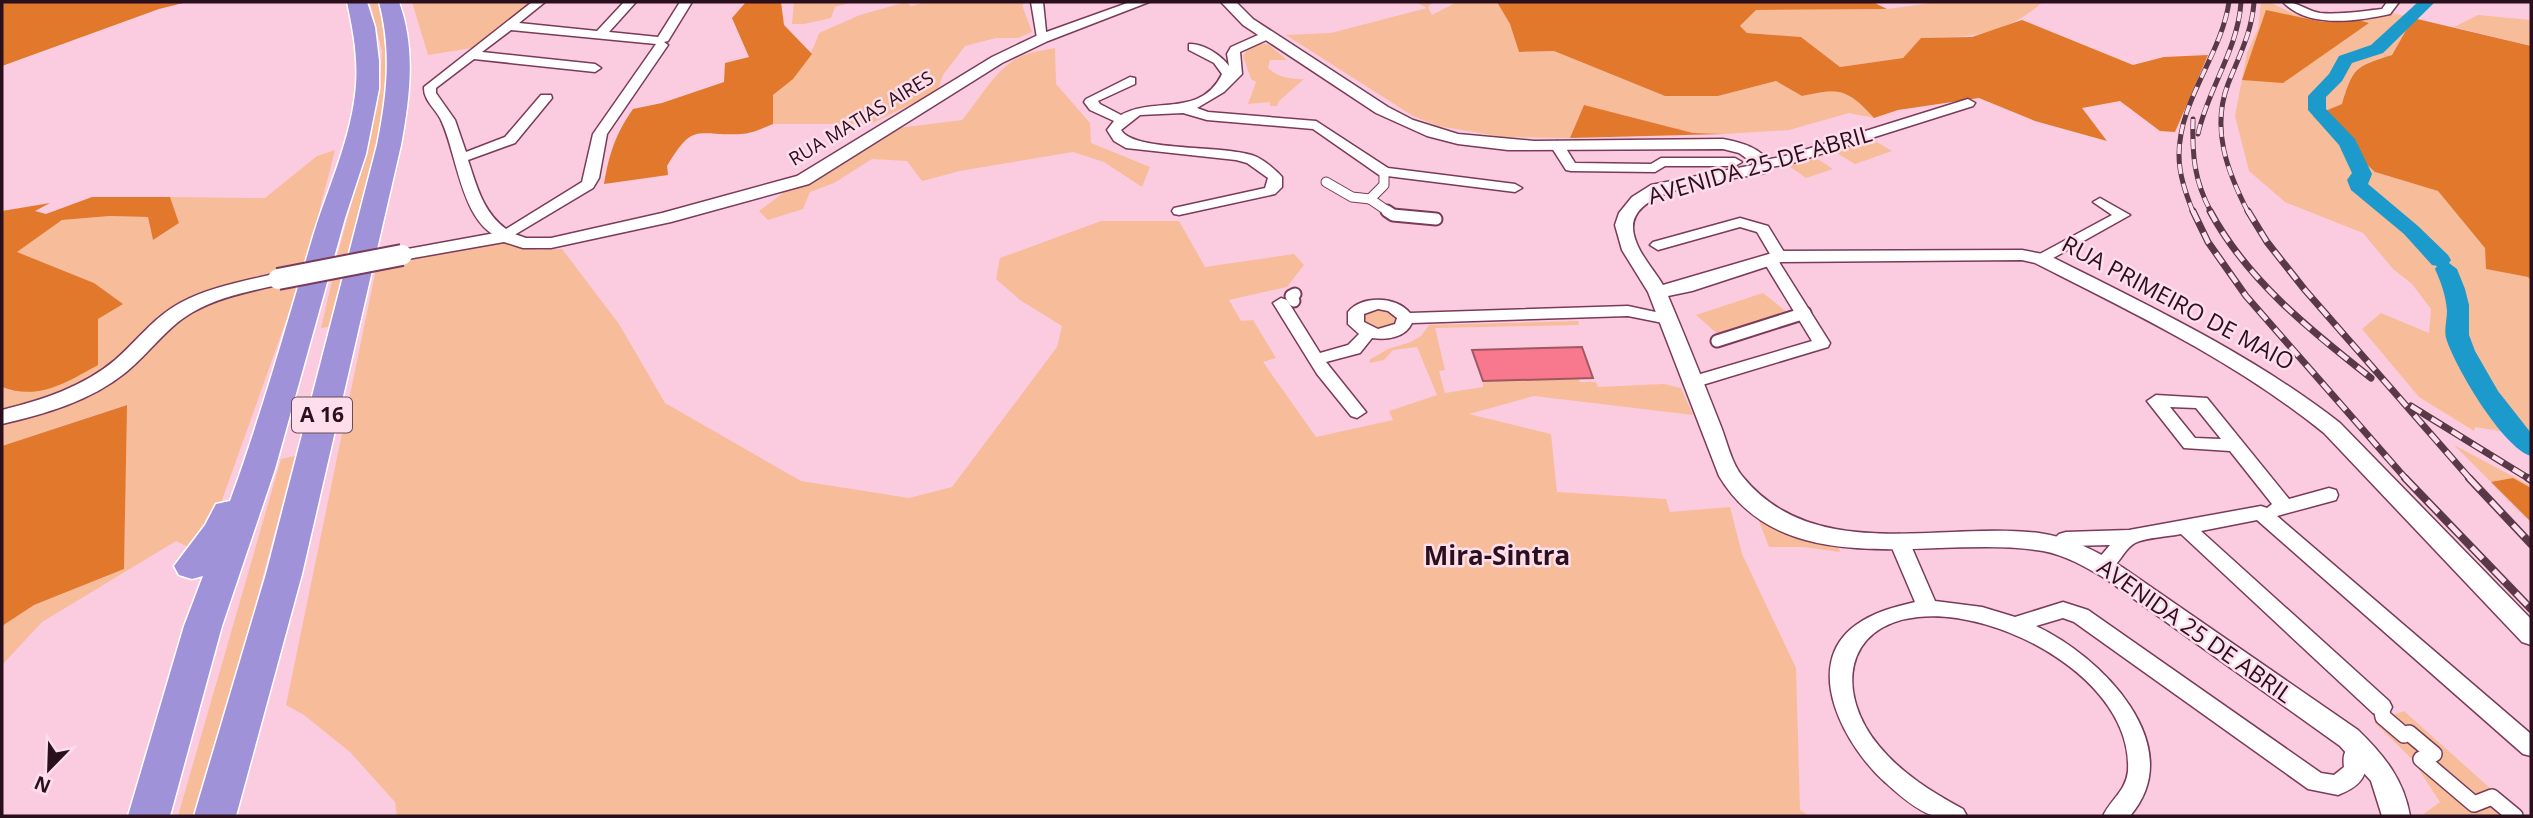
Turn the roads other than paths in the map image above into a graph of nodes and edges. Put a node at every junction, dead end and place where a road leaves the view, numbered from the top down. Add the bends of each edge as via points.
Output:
1 (344, 2) edge
2 (357, 2) edge
3 (539, 2) edge
4 (630, 2) edge
5 (685, 2) edge
6 (1037, 2) edge
7 (1142, 2) edge
8 (1228, 2) edge
9 (2393, 2) edge
10 (391, 4) edge
11 (2292, 6) edge
12 (508, 26) junction
13 (600, 35) junction
14 (1267, 35) junction
15 (1043, 38) junction
16 (661, 41) junction
17 (367, 43) junction
18 (1193, 47) dead end
19 (473, 55) junction
20 (595, 68) dead end
21 (1130, 81) dead end
22 (1222, 88) junction
23 (546, 98) dead end
24 (1968, 103) dead end
25 (1185, 108) junction
26 (1120, 119) junction
27 (1558, 145) junction
28 (462, 158) junction
29 (1735, 162) dead end
30 (1763, 164) junction
31 (1384, 172) junction
32 (1326, 181) dead end
33 (1515, 188) dead end
34 (1370, 200) junction
35 (2100, 202) dead end
36 (1180, 211) dead end
37 (1436, 219) dead end
38 (506, 236) junction
39 (1658, 245) dead end
40 (1774, 258) junction
41 (2041, 259) junction
42 (1703, 280) junction
43 (1657, 293) junction
44 (1290, 300) dead end
45 (1805, 313) junction
46 (1405, 318) junction
47 (1368, 332) junction
48 (1717, 341) dead end
49 (1316, 359) junction
50 (1693, 382) junction
51 (1357, 412) dead end
52 (2, 417) edge
53 (2236, 446) dead end
54 (258, 469) junction
55 (2329, 495) dead end
56 (2286, 507) junction
57 (2261, 513) junction
58 (2185, 527) junction
59 (2129, 537) junction
60 (1899, 541) junction
61 (2057, 546) junction
62 (2102, 565) junction
63 (192, 566) dead end
64 (284, 574) junction
65 (1928, 608) junction
66 (2015, 625) junction
67 (2531, 635) edge
68 (2381, 707) joint
69 (264, 728) dead end
70 (2531, 747) edge
71 (2361, 750) junction
72 (149, 816) edge
73 (215, 816) edge
74 (1955, 816) edge
75 (2115, 816) edge
76 (2396, 816) edge
77 (2515, 816) edge

1 - 17 highway, A 16
2 - 17 highway, A 16
3 - 12 street
4 - 13 street
5 - 16 street
6 - 15 street
7 - 15 street, RUA MATIAS AIRES
8 - 14 street
9 - 11 street via 2386,12 2318,16
10 - 64 highway, A 16 via 399,46 398,100
12 - 13 street
12 - 19 street
13 - 16 street
14 - 22 street via 1235,50 1236,74
14 - 27 street via 1382,110 1422,130 1488,145
15 - 38 street, RUA MATIAS AIRES via 997,60 803,180 551,243 523,243
16 - 38 street via 600,134 588,185
17 - 54 highway, A 16 via 367,89 354,154
18 - 22 street via 1223,64 1228,74
19 - 20 street
19 - 28 street via 430,87
21 - 26 street via 1091,102
22 - 25 street
23 - 28 street via 510,139
24 - 30 street, AVENIDA 25 DE ABRIL
25 - 26 street via 1142,110
25 - 31 street via 1207,116 1316,125
26 - 36 street via 1114,130 1131,145 1237,156 1252,160 1275,177 1270,191
27 - 29 street via 1571,167 1655,168 1661,162
27 - 30 street via 1723,144 1747,150
28 - 38 street via 476,204 488,223
30 - 43 street, AVENIDA 25 DE ABRIL via 1752,171 1657,190 1631,205 1623,230 1629,249
31 - 33 street
31 - 34 street via 1384,186
32 - 34 street via 1346,195
34 - 37 street via 1393,215
35 - 41 street via 2123,215
38 - 52 street, bridge via 231,289 173,316 110,374 59,401
39 - 40 street via 1740,222 1768,234
40 - 41 street, RUA PRIMEIRO DE MAIO via 2022,255
40 - 42 street, RUA PRIMEIRO DE MAIO
40 - 45 street
41 - 67 street, RUA PRIMEIRO DE MAIO via 2253,369 2297,398 2332,428
42 - 43 street, RUA PRIMEIRO DE MAIO
42 - 43 street, RUA PRIMEIRO DE MAIO via 1681,279
43 - 46 street via 1628,312
43 - 50 street, AVENIDA 25 DE ABRIL
44 - 49 street
45 - 48 street
45 - 50 street via 1822,343
46 - 47 street via 1397,331
46 - 47 street via 1388,305 1362,308 1356,312 1356,324
47 - 49 street via 1354,349
49 - 51 street
50 - 60 street, AVENIDA 25 DE ABRIL via 1725,467 1758,506 1824,536
53 - 56 street
54 - 63 highway via 237,492 219,532
54 - 72 highway, A 16 via 203,626
55 - 56 street
56 - 57 street
57 - 58 street
57 - 70 street
58 - 59 street
58 - 68 street
59 - 61 street via 2066,539
59 - 62 street
60 - 61 street, AVENIDA 25 DE ABRIL via 2025,540
60 - 65 street
61 - 62 street, AVENIDA 25 DE ABRIL
62 - 71 street, AVENIDA 25 DE ABRIL
64 - 69 highway via 262,691 259,716
64 - 73 highway, A 16
65 - 66 street via 1971,612
65 - 74 street via 1873,622 1843,657 1839,681 1848,719 1873,758 1913,794
66 - 71 street via 2063,610 2081,616 2316,782 2338,785 2356,771 2354,755
66 - 75 street via 2055,645 2091,673 2118,705 2135,739 2139,772 2130,800
68 - 77 street via 2383,717 2434,754 2421,759 2474,804 2492,797
71 - 76 street, AVENIDA 25 DE ABRIL via 2393,793

